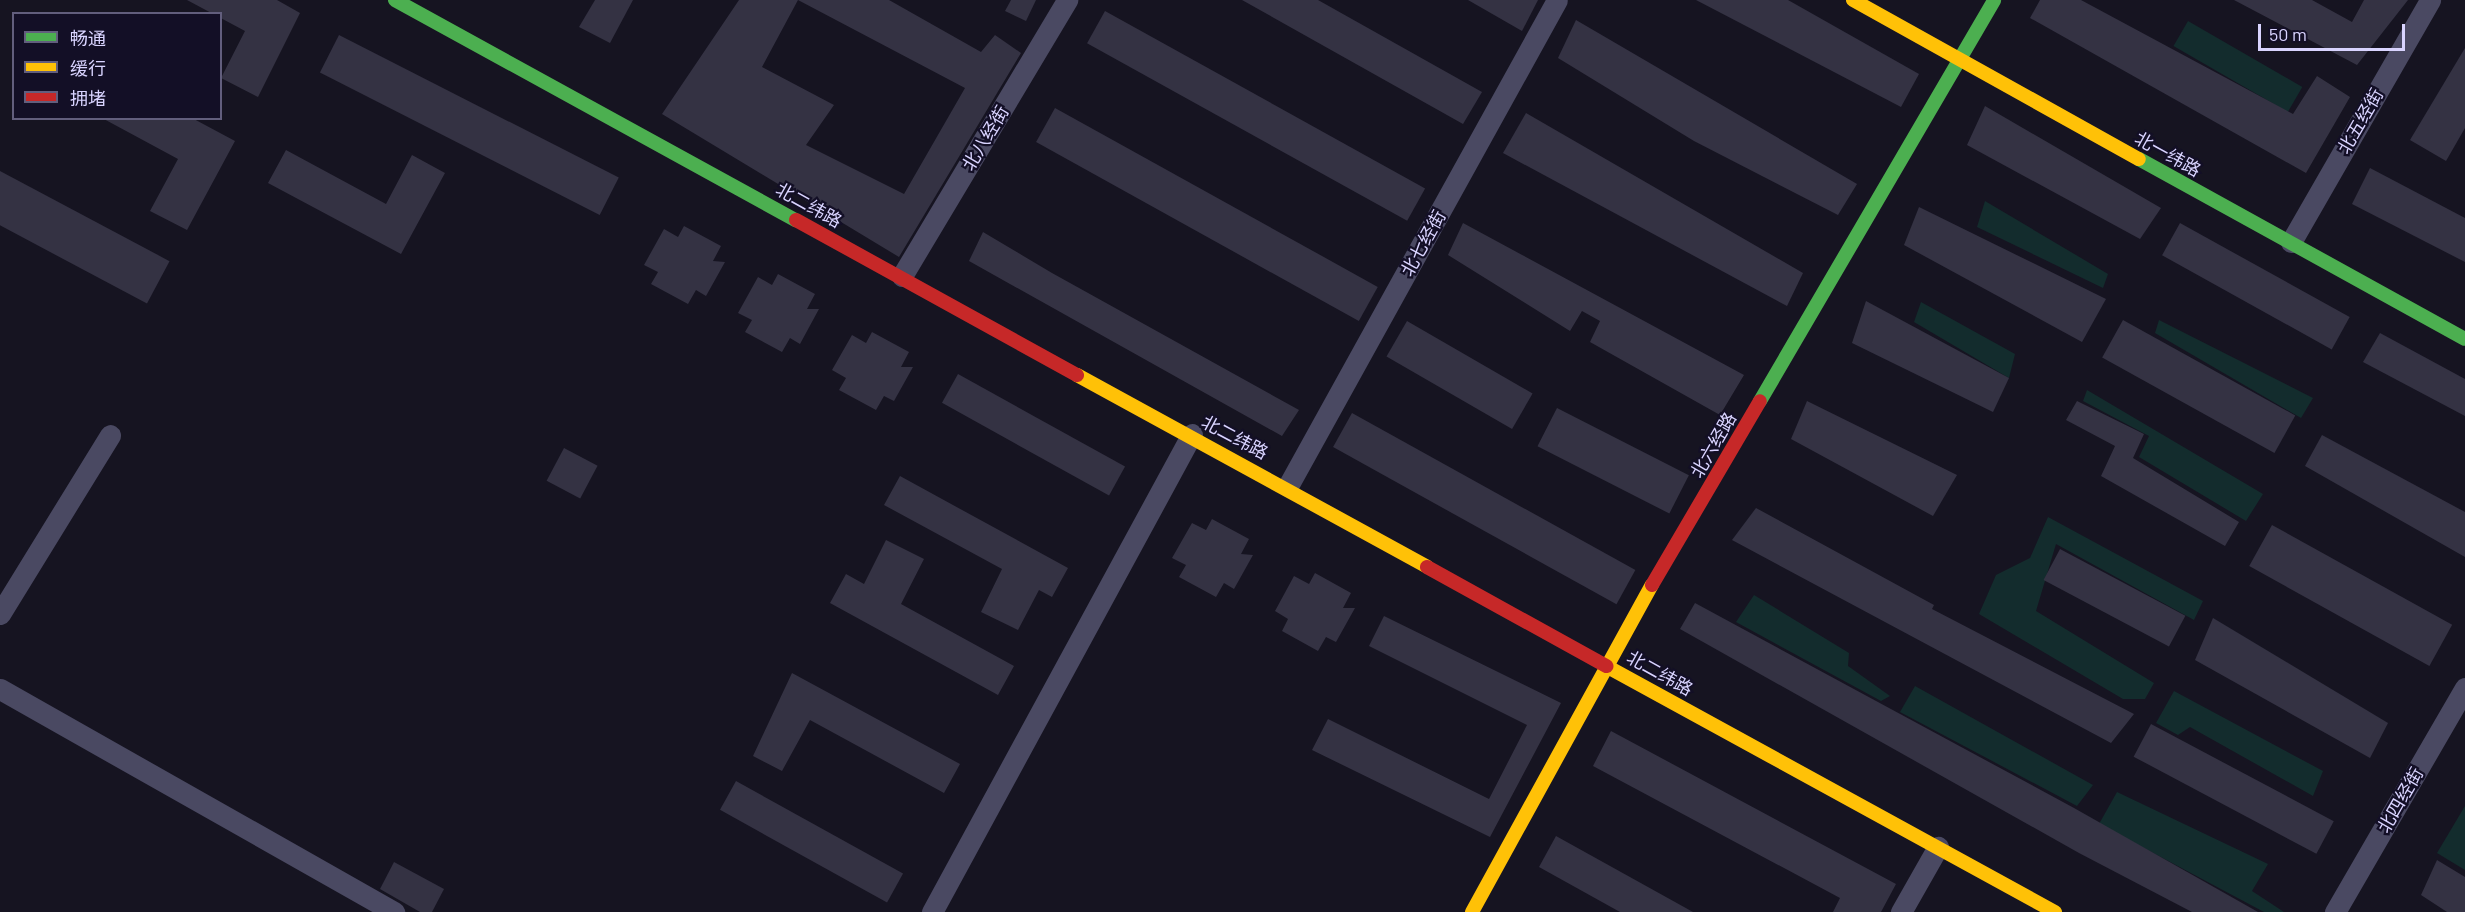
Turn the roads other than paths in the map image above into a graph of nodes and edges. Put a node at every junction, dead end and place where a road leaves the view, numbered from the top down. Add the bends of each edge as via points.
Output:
1 (395, 0) edge
2 (1067, 0) edge
3 (1557, 0) edge
4 (1853, 0) edge
5 (1994, 0) edge
6 (2430, 0) edge
7 (1960, 59) junction
8 (2291, 242) junction
9 (902, 276) junction
10 (2465, 339) edge
11 (1192, 434) junction
12 (110, 435) dead end
13 (1288, 486) junction
14 (0, 614) edge
15 (1606, 664) junction
16 (2465, 688) edge
17 (0, 689) edge
18 (1938, 847) junction
19 (394, 912) edge
20 (932, 912) edge
21 (1472, 912) edge
22 (1901, 912) edge
23 (2055, 912) edge
24 (2335, 912) edge

1 - 9 street, 北二纬路
2 - 9 street, 北八经街
3 - 13 street, 北七经街
4 - 7 street, 北一纬路
5 - 7 street, 北六经路
6 - 8 street, 北五经街
7 - 8 street, 北一纬路
7 - 15 street, 北六经路
8 - 10 street, 北一纬路
9 - 11 street, 北二纬路
11 - 13 street, 北二纬路
11 - 20 street
12 - 14 street
13 - 15 street, 北二纬路
15 - 18 street, 北二纬路
15 - 21 street, 北六经路
16 - 24 street, 北四经街
17 - 19 street
18 - 22 street
18 - 23 street, 北二纬路

